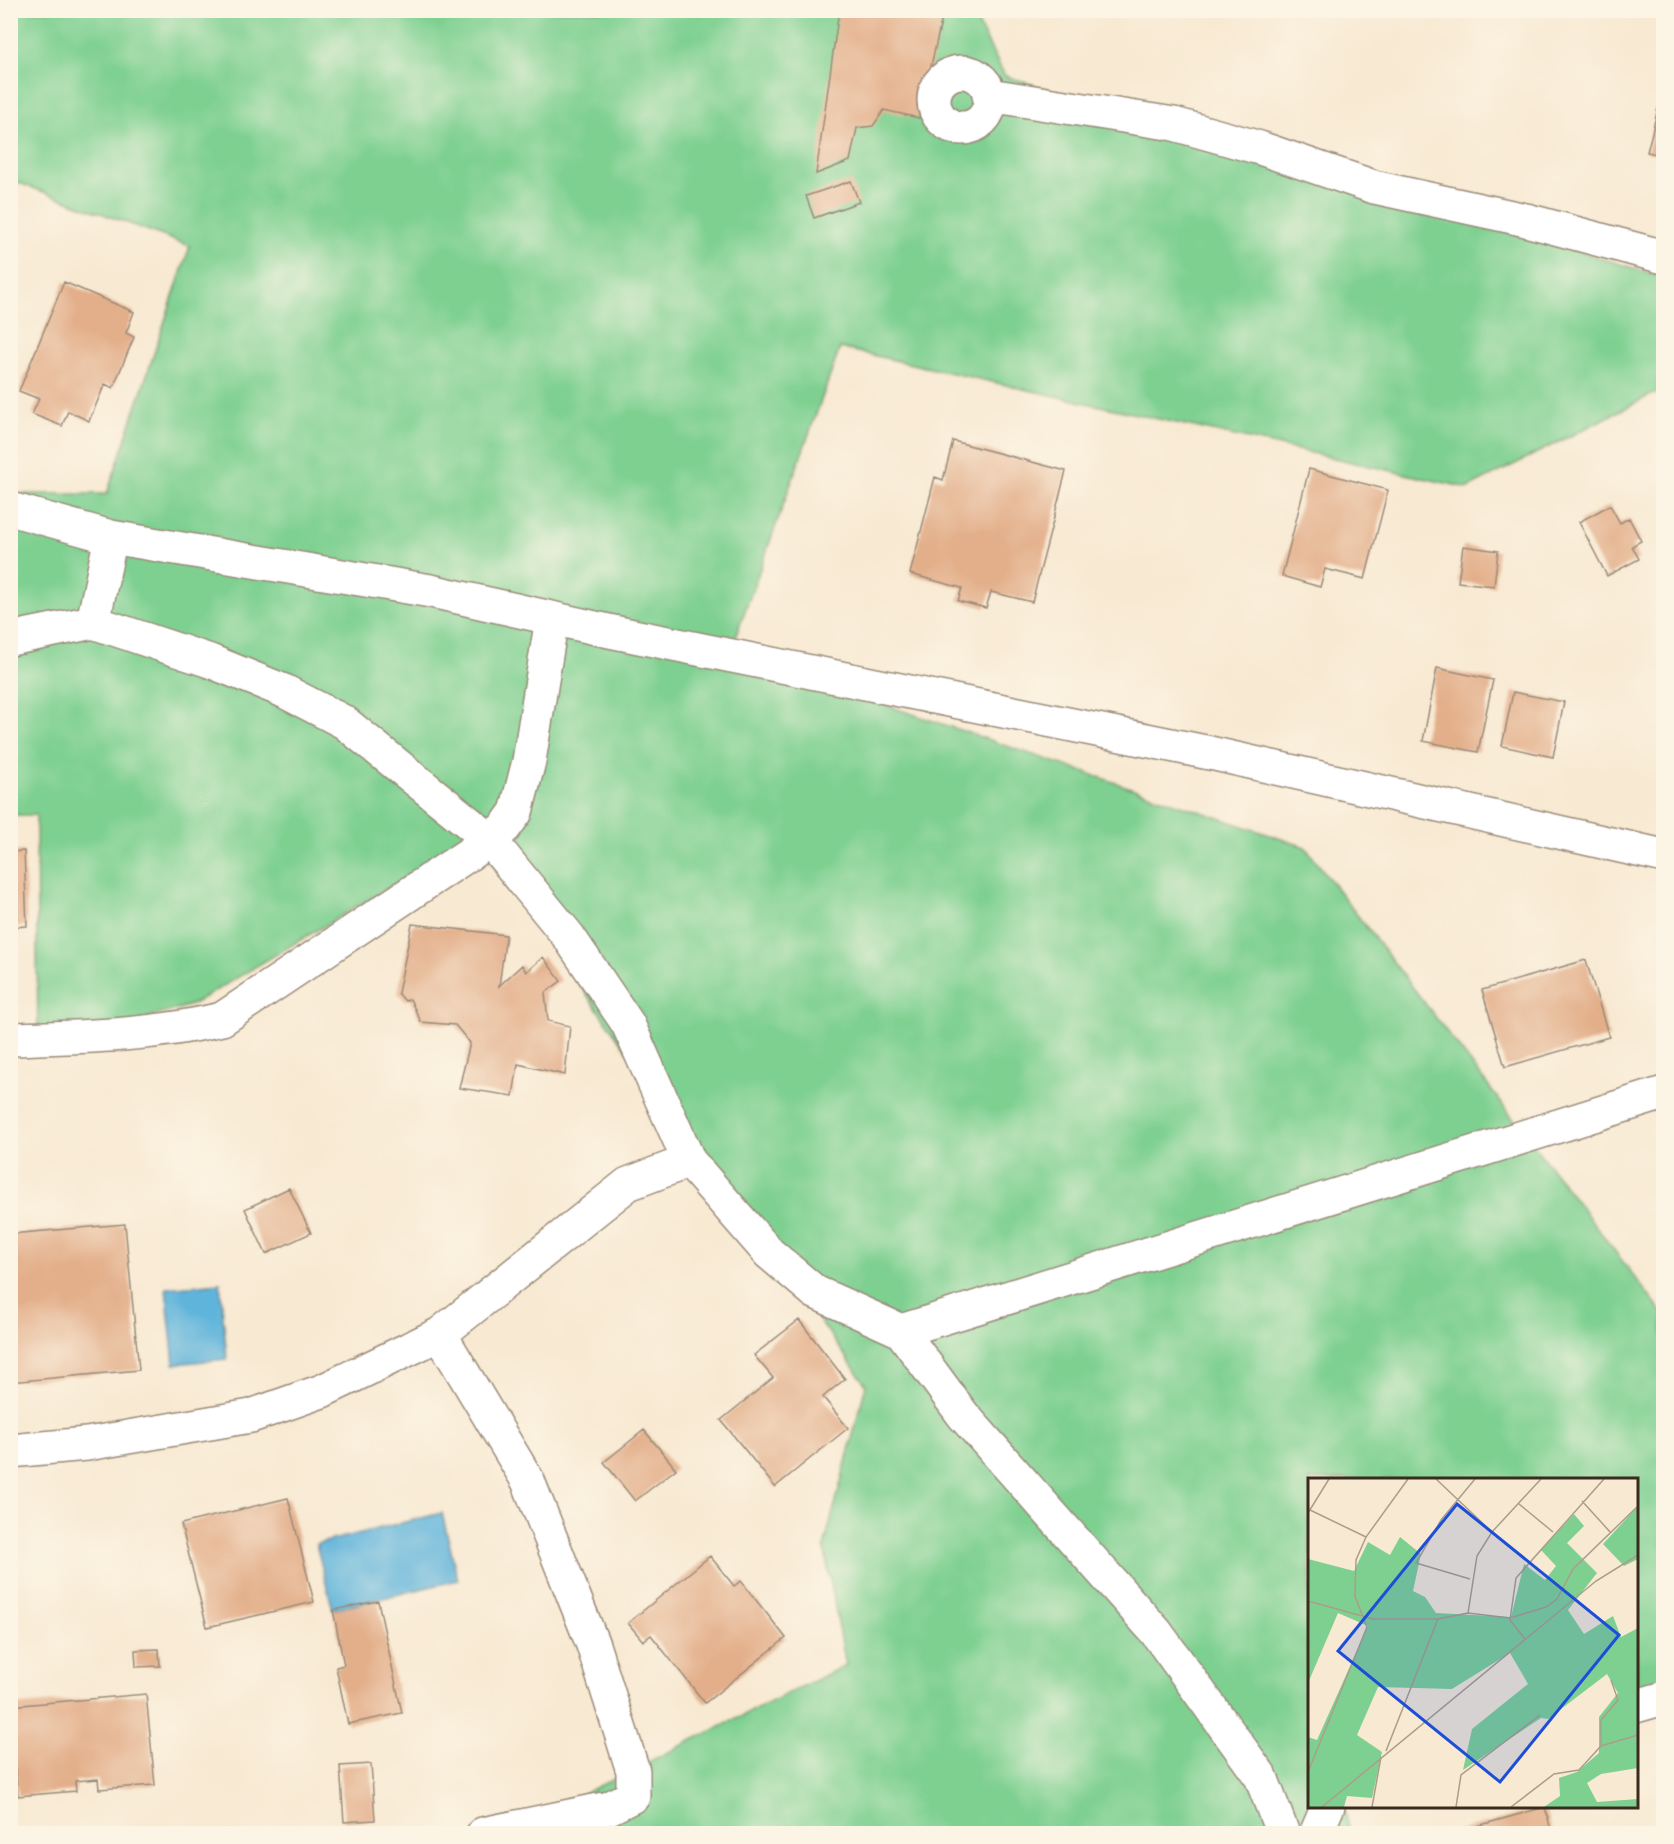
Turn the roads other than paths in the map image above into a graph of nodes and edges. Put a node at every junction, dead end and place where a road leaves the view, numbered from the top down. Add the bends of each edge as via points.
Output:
1 (989, 95) dead end
2 (1664, 257) edge
3 (10, 509) edge
4 (111, 537) junction
5 (552, 618) junction
6 (93, 622) junction
7 (10, 639) edge
8 (490, 840) junction
9 (1664, 856) edge
10 (10, 1039) edge
11 (1664, 1093) edge
12 (689, 1161) junction
13 (901, 1331) junction
14 (440, 1334) junction
15 (10, 1451) edge
16 (1664, 1698) edge
17 (1638, 1705) edge
18 (1327, 1808) edge
19 (483, 1833) edge
20 (1283, 1833) edge
21 (1316, 1833) edge

1 - 2 street via 1174,124 1374,187 1526,220
3 - 4 street
4 - 5 street via 431,591
4 - 6 street
5 - 8 street via 529,761 516,812
5 - 9 street via 1210,753
6 - 7 street
6 - 8 street via 210,661 284,691 345,722
8 - 10 street via 222,1018 178,1029 116,1036
8 - 12 street via 569,937 628,1024
11 - 13 street
12 - 13 street via 769,1253 815,1292
12 - 14 street via 628,1185
13 - 20 street via 963,1415 1156,1632 1261,1777
14 - 15 street via 322,1391 251,1416 87,1444
14 - 19 street via 528,1481 593,1646 633,1771 633,1796 609,1808
16 - 17 street
18 - 21 street

